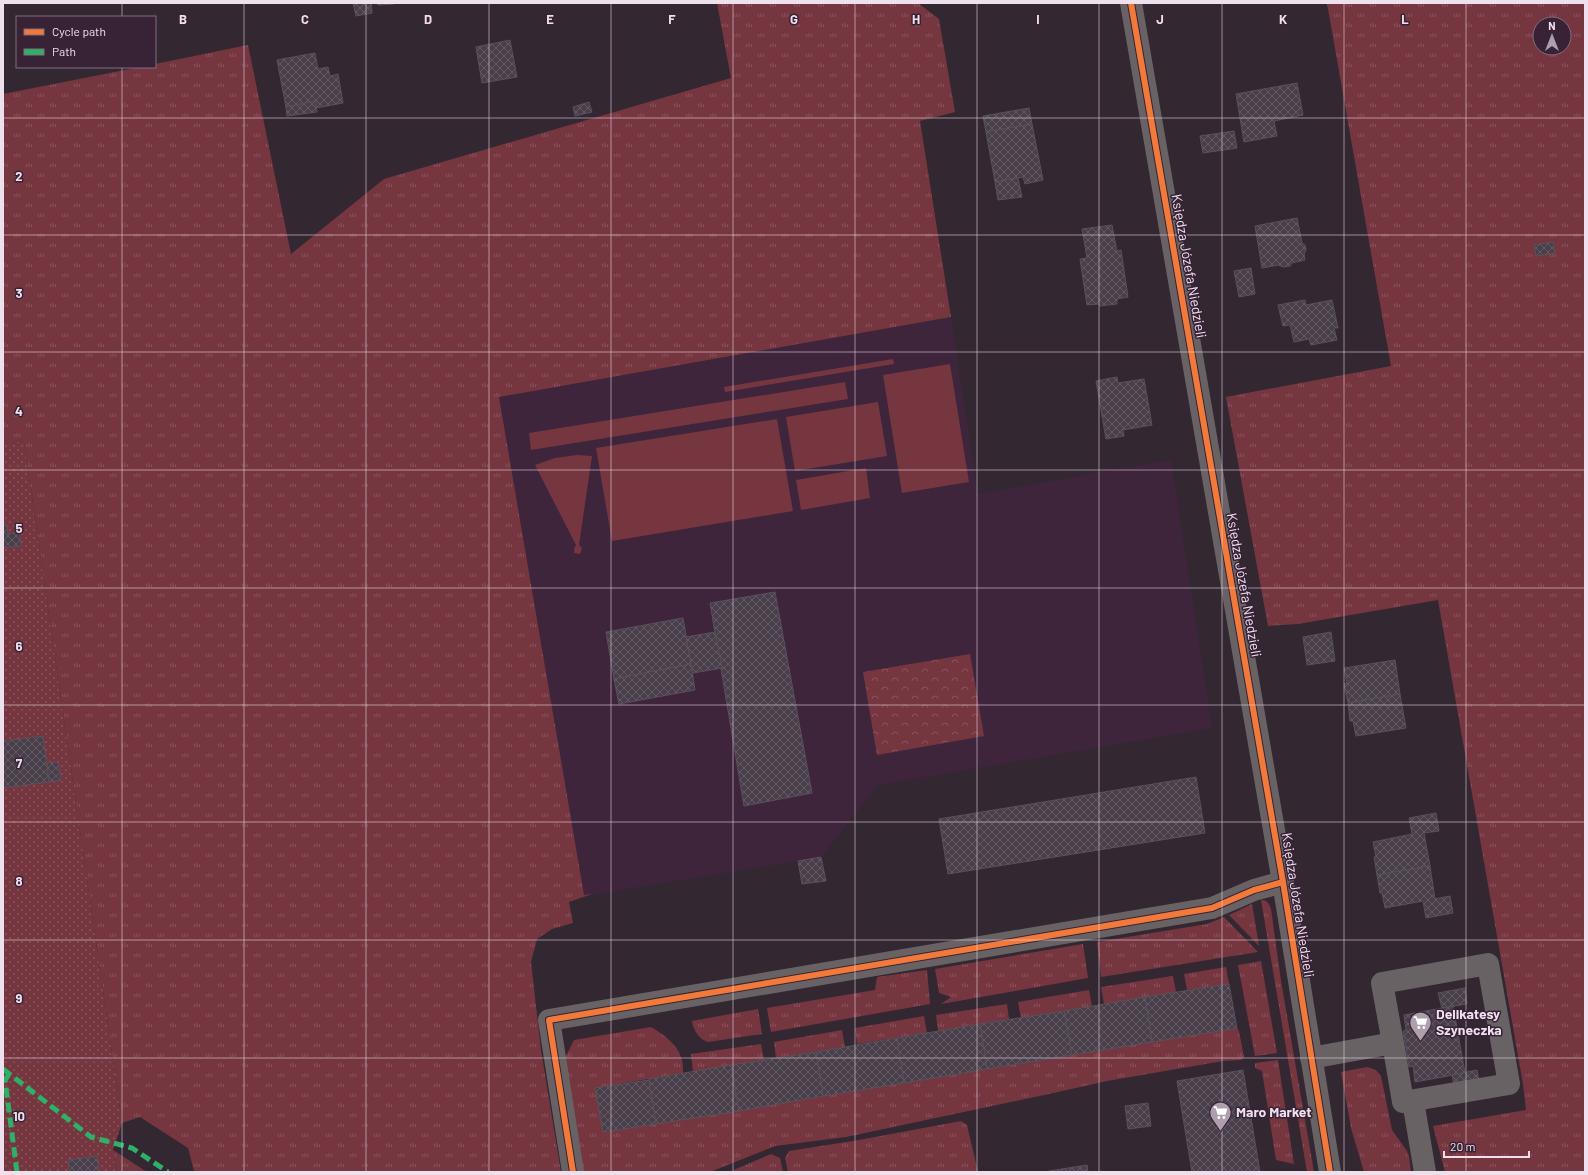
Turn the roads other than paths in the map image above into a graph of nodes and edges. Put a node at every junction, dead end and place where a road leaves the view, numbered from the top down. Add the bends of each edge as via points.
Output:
1 (1131, 3) edge
2 (1283, 882) junction
3 (1393, 1043) junction
4 (1311, 1058) junction
5 (1413, 1101) junction
6 (573, 1172) edge
7 (1330, 1172) edge
8 (1425, 1172) edge

1 - 2 street, Księdza Józefa Niedzieli
2 - 4 street, Księdza Józefa Niedzieli
2 - 6 street via 1254,890 1212,908 548,1020
3 - 4 street
3 - 5 street via 1403,1102
3 - 5 street via 1382,983 1488,964 1509,1084
4 - 7 street, Księdza Józefa Niedzieli
5 - 8 street

